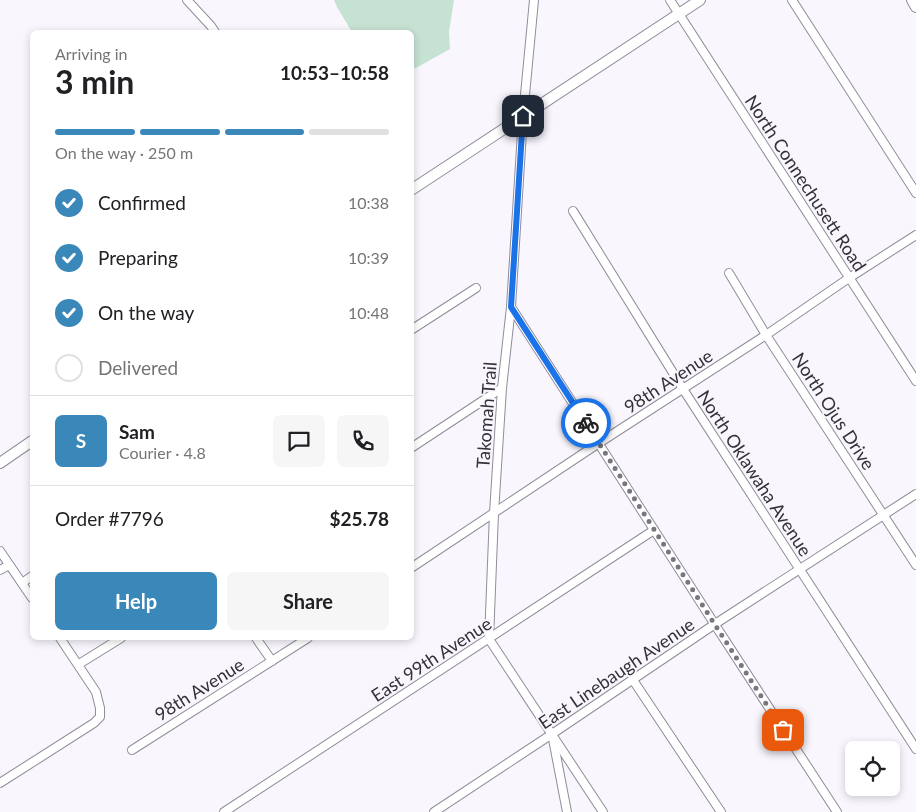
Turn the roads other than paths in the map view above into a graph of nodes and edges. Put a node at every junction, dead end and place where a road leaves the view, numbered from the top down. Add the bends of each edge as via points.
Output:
1 (187, 0) edge
2 (534, 0) edge
3 (670, 0) edge
4 (700, 0) edge
5 (792, 0) edge
6 (912, 0) edge
7 (916, 7) edge
8 (679, 14) junction
9 (214, 30) edge
10 (523, 116) junction
11 (414, 188) edge
12 (916, 193) edge
13 (573, 211) dead end
14 (916, 235) edge
15 (729, 273) dead end
16 (849, 278) junction
17 (476, 288) dead end
18 (511, 307) junction
19 (414, 328) edge
20 (766, 335) junction
21 (916, 381) edge
22 (502, 388) junction
23 (683, 389) junction
24 (30, 442) edge
25 (598, 443) junction
26 (414, 446) edge
27 (0, 463) edge
28 (916, 494) edge
29 (494, 513) junction
30 (884, 514) junction
31 (654, 530) junction
32 (0, 551) edge
33 (10, 564) junction
34 (916, 565) edge
35 (414, 566) edge
36 (800, 569) junction
37 (0, 570) edge
38 (30, 577) edge
39 (22, 583) junction
40 (30, 595) edge
41 (715, 624) junction
42 (489, 639) junction
43 (61, 640) edge
44 (118, 640) edge
45 (257, 640) edge
46 (305, 640) edge
47 (272, 661) junction
48 (79, 664) junction
49 (633, 680) junction
50 (552, 734) junction
51 (916, 749) edge
52 (132, 750) dead end
53 (0, 783) edge
54 (224, 812) edge
55 (434, 812) edge
56 (567, 812) edge
57 (603, 812) edge
58 (720, 812) edge
59 (837, 812) edge

1 - 9 street
2 - 10 street, Takomah Trail
3 - 8 street, North Connechusett Road
4 - 8 street
5 - 12 street
6 - 7 street
8 - 10 street
8 - 16 street, North Connechusett Road
10 - 11 street
10 - 18 street, Takomah Trail
13 - 23 street, North Oklawaha Avenue
14 - 16 street, 98th Avenue
15 - 20 street, North Ojus Drive
16 - 20 street, 98th Avenue
16 - 21 street, North Connechusett Road
17 - 19 street
18 - 22 street, Takomah Trail
18 - 25 street
20 - 23 street, 98th Avenue
20 - 30 street, North Ojus Drive
22 - 26 street
22 - 29 street, Takomah Trail
23 - 25 street, 98th Avenue
23 - 36 street, North Oklawaha Avenue
24 - 27 street
25 - 29 street, 98th Avenue
25 - 31 street
28 - 30 street, East Linebaugh Avenue
29 - 35 street, 98th Avenue
29 - 42 street, Takomah Trail
30 - 34 street, North Ojus Drive
30 - 36 street, East Linebaugh Avenue
31 - 41 street
31 - 42 street, East 99th Avenue
32 - 33 street
33 - 37 street
33 - 39 street
36 - 41 street, East Linebaugh Avenue
36 - 51 street, North Oklawaha Avenue
38 - 39 street
39 - 40 street
41 - 49 street, East Linebaugh Avenue
41 - 59 street
42 - 50 street
42 - 54 street, East 99th Avenue
43 - 48 street
44 - 48 street
45 - 47 street
46 - 47 street, 98th Avenue
47 - 52 street, 98th Avenue
48 - 53 street via 96,692 100,717
49 - 50 street, East Linebaugh Avenue
49 - 58 street
50 - 55 street, East Linebaugh Avenue
50 - 56 street
50 - 57 street

